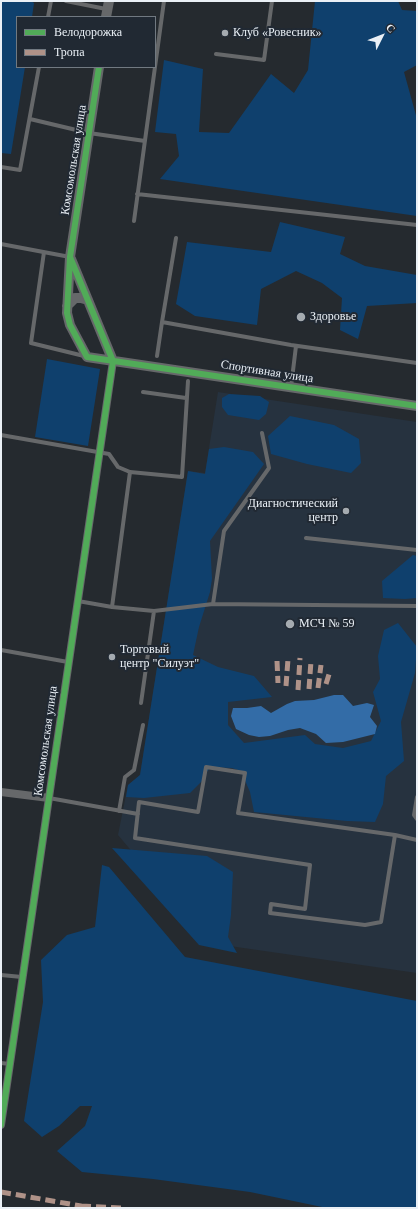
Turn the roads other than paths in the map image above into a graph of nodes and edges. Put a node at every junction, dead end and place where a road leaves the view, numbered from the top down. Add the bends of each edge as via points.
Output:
1 (51, 1) edge
2 (66, 1) edge
3 (164, 1) edge
4 (272, 1) edge
5 (107, 9) edge
6 (48, 16) edge
7 (216, 54) dead end
8 (156, 60) edge
9 (39, 68) edge
10 (99, 68) edge
11 (155, 68) edge
12 (30, 119) junction
13 (89, 134) junction
14 (145, 141) junction
15 (1, 167) edge
16 (137, 194) junction
17 (134, 222) dead end
18 (417, 225) edge
19 (176, 238) dead end
20 (1, 244) edge
21 (44, 252) junction
22 (70, 257) junction
23 (88, 300) junction
24 (67, 306) junction
25 (162, 322) junction
26 (296, 346) junction
27 (157, 356) dead end
28 (87, 357) junction
29 (113, 360) junction
30 (417, 363) edge
31 (188, 381) dead end
32 (291, 387) junction
33 (144, 392) dead end
34 (186, 398) junction
35 (417, 406) edge
36 (262, 433) dead end
37 (1, 435) edge
38 (100, 452) junction
39 (130, 472) junction
40 (306, 538) dead end
41 (417, 550) edge
42 (78, 601) junction
43 (213, 604) junction
44 (417, 606) edge
45 (112, 607) junction
46 (154, 611) junction
47 (1, 650) edge
48 (69, 662) junction
49 (142, 703) dead end
50 (143, 725) dead end
51 (1, 792) edge
52 (417, 797) edge
53 (49, 798) junction
54 (119, 811) junction
55 (138, 814) junction
56 (417, 819) edge
57 (395, 836) junction
58 (417, 840) edge
59 (1, 975) edge
60 (23, 978) junction
61 (1, 1063) edge
62 (10, 1064) junction
63 (1, 1125) edge

1 - 6 lane
2 - 5 lane
3 - 8 lane
4 - 7 lane via 264,60
9 - 12 lane
10 - 13 street, Комсомольская улица
11 - 14 lane
12 - 13 lane
12 - 15 lane via 20,170
13 - 14 lane
13 - 22 street, Комсомольская улица
14 - 16 lane
16 - 17 lane
16 - 18 lane
19 - 25 lane
20 - 21 lane
21 - 22 lane
21 - 28 lane via 31,343
22 - 23 street
22 - 24 street, Комсомольская улица
23 - 24 street via 75,298
23 - 29 street
24 - 28 street, Комсомольская улица via 70,325
25 - 26 lane
25 - 27 lane
26 - 30 lane
26 - 32 lane
28 - 29 street
29 - 32 street, Спортивная улица
29 - 38 street, Комсомольская улица
31 - 34 lane
32 - 35 street, Спортивная улица
33 - 34 lane
34 - 39 lane via 182,477
36 - 43 lane via 268,468 224,531
37 - 38 lane
38 - 39 lane via 109,454 118,468
38 - 42 street, Комсомольская улица
39 - 45 lane
40 - 41 lane
42 - 45 lane
42 - 48 street, Комсомольская улица
43 - 44 lane
43 - 46 lane
45 - 46 lane
46 - 49 lane
47 - 48 lane
48 - 53 street, Комсомольская улица
50 - 54 lane via 134,770 125,777
51 - 53 street
52 - 56 lane via 414,815
53 - 54 lane
53 - 60 street, Комсомольская улица
54 - 55 lane
55 - 57 lane via 139,802 198,812 206,767 245,773 238,814
55 - 57 lane via 135,838 310,865 304,909 270,904 270,913 365,925 381,922
57 - 58 lane
59 - 60 lane
60 - 62 street, Комсомольская улица
61 - 62 lane
62 - 63 street, Комсомольская улица

